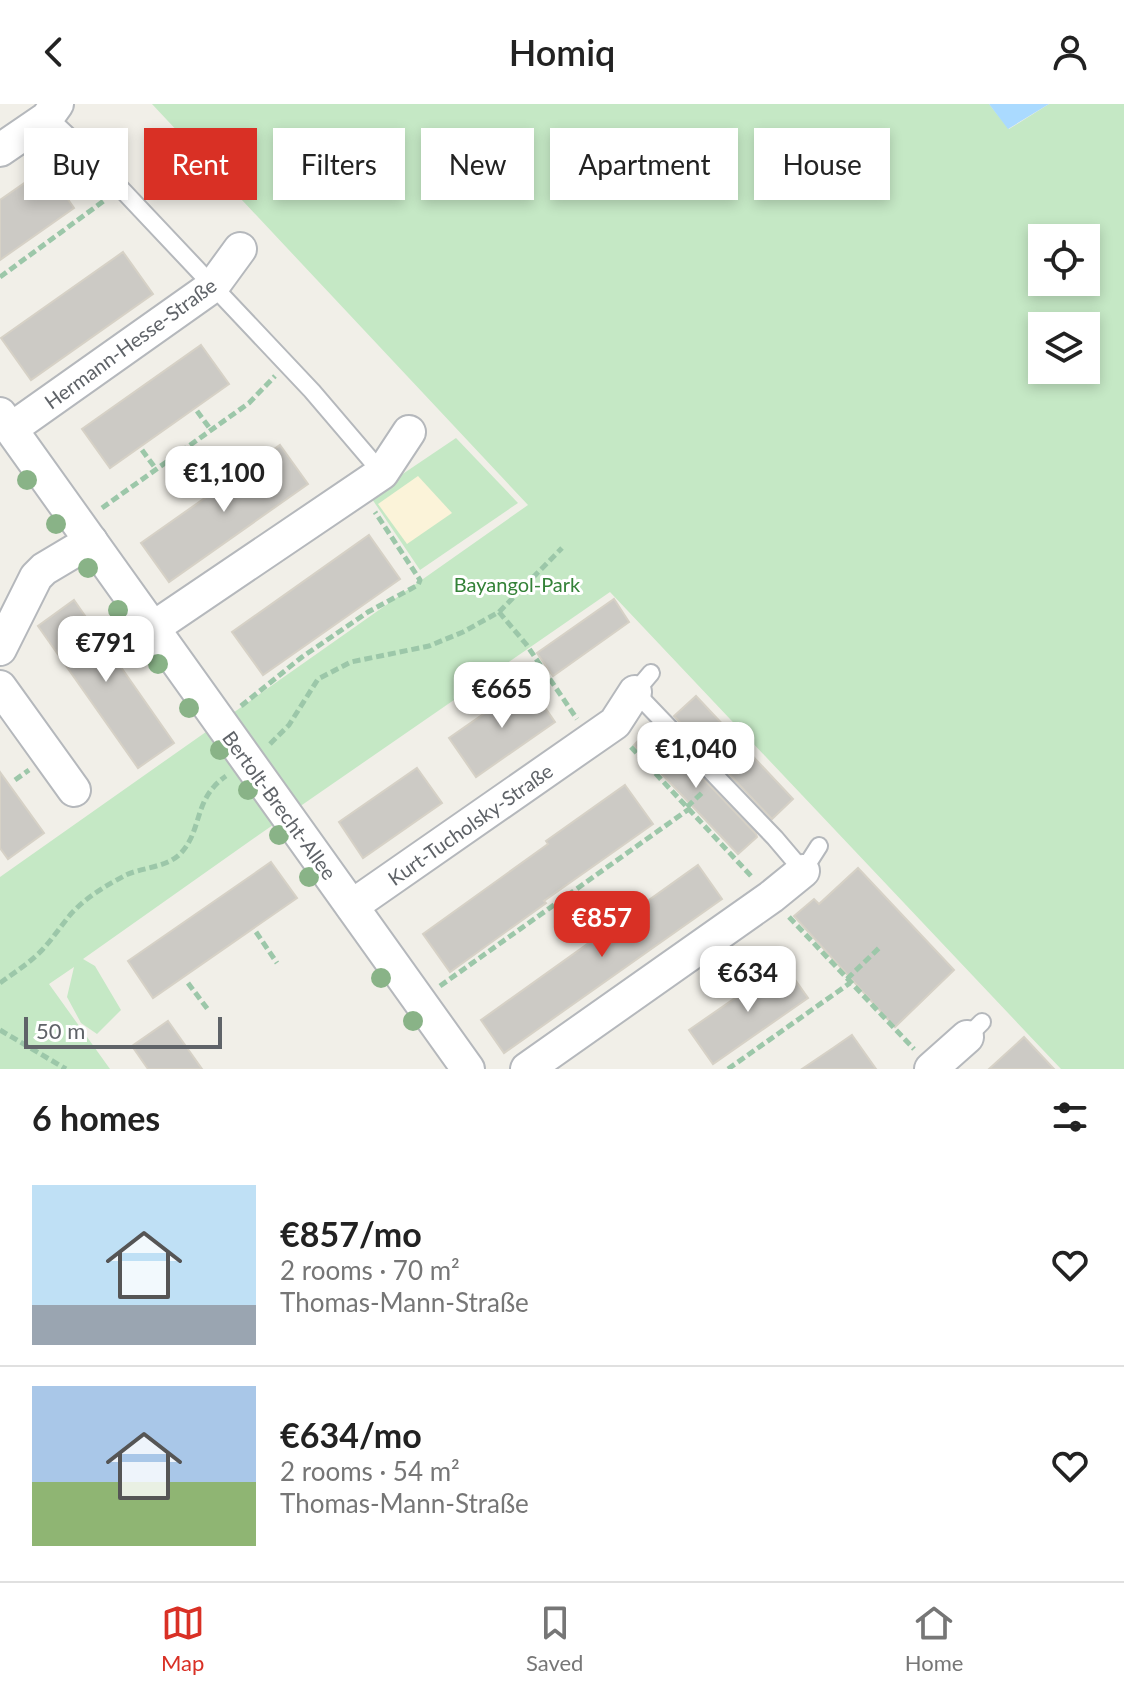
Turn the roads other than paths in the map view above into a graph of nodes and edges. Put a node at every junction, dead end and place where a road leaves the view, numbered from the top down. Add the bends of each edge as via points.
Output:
1 (47, 109) edge
2 (0, 150) edge
3 (240, 249) dead end
4 (213, 286) junction
5 (6, 422) edge
6 (409, 432) dead end
7 (371, 481) junction
8 (94, 526) junction
9 (153, 628) junction
10 (0, 649) edge
11 (643, 682) joint
12 (0, 687) edge
13 (74, 790) dead end
14 (811, 859) joint
15 (352, 906) junction
16 (974, 1029) dead end
17 (468, 1069) edge
18 (527, 1069) edge
19 (931, 1069) edge

1 - 2 street
1 - 4 lane
3 - 4 street, Hermann-Hesse-Straße
4 - 5 street, Hermann-Hesse-Straße
4 - 7 lane via 287,364
5 - 8 street, Bertolt-Brecht-Allee
6 - 7 street
7 - 9 street
8 - 9 street, Bertolt-Brecht-Allee
8 - 10 street via 36,577
9 - 15 street, Bertolt-Brecht-Allee
11 - 14 lane via 775,838
11 - 15 street, Kurt-Tucholsky-Straße via 615,723
12 - 13 street
14 - 18 street via 771,897
15 - 17 street, Bertolt-Brecht-Allee
16 - 19 street

